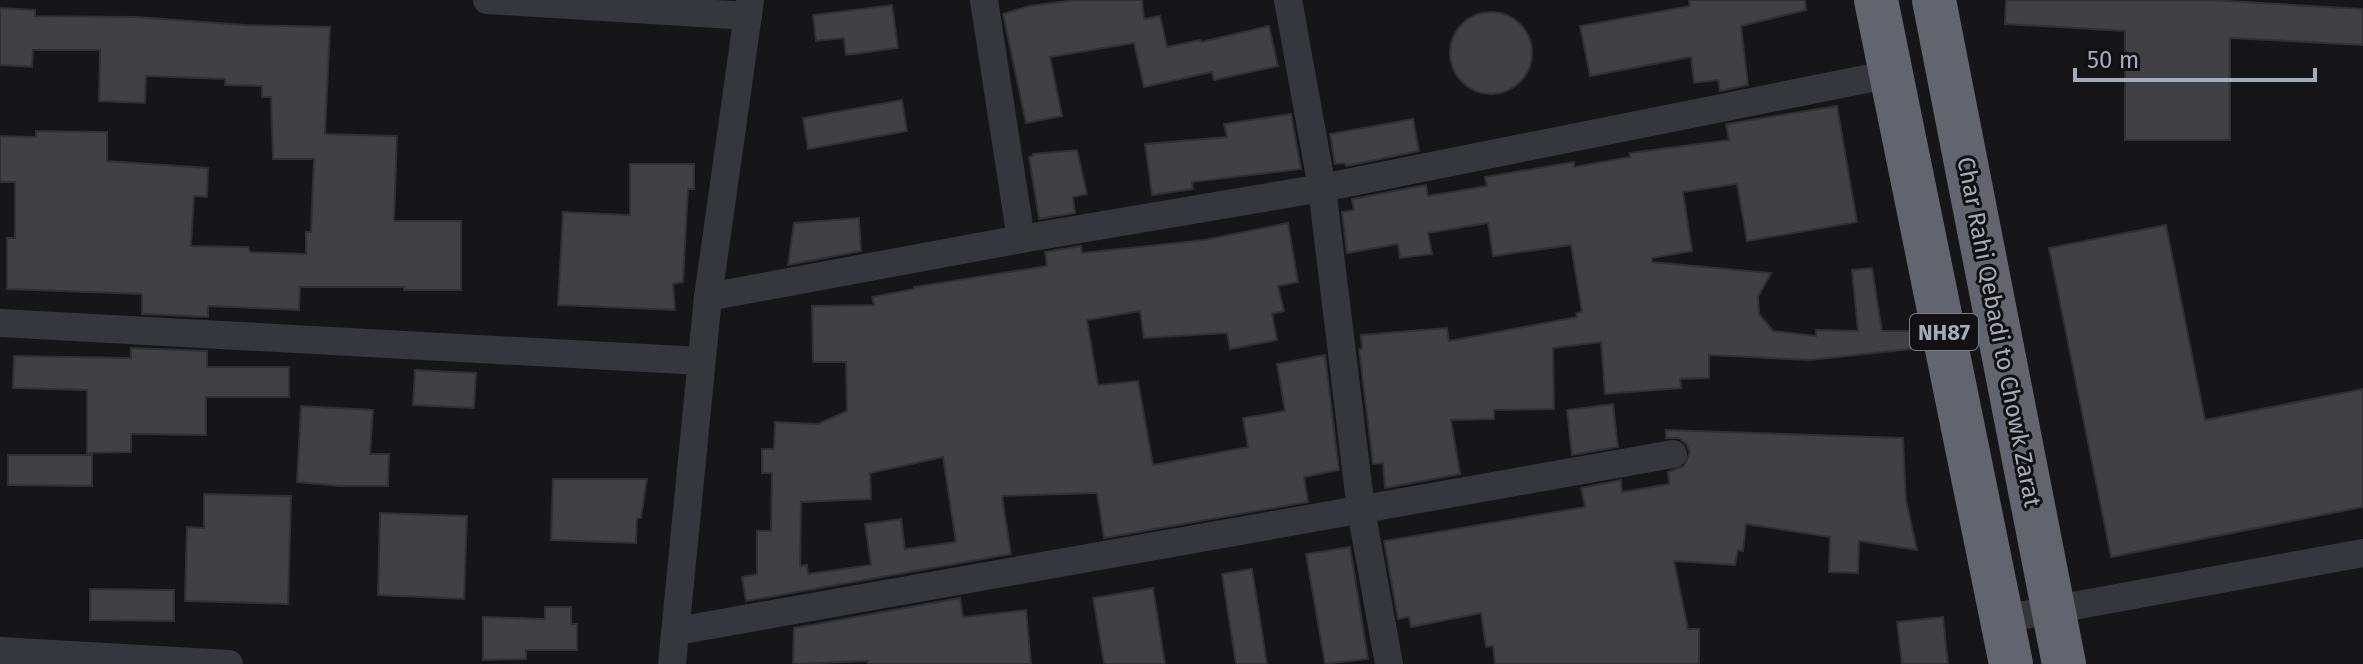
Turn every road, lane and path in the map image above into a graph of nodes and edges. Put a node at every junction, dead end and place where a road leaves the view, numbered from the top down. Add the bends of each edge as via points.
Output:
1 (487, 0) edge
2 (984, 0) edge
3 (1288, 0) edge
4 (1876, 0) edge
5 (1934, 0) edge
6 (749, 8) edge
7 (1891, 74) junction
8 (1322, 188) junction
9 (1021, 239) junction
10 (708, 297) junction
11 (0, 323) edge
12 (701, 361) junction
13 (1673, 454) dead end
14 (1361, 510) junction
15 (2363, 553) edge
16 (2053, 611) junction
17 (2002, 619) junction
18 (677, 631) junction
19 (0, 651) edge
20 (229, 664) edge
21 (672, 664) edge
22 (1389, 664) edge
23 (2011, 664) edge
24 (2064, 664) edge

1 - 6 street
2 - 9 street
3 - 8 street
4 - 7 highway, NH87
5 - 16 highway, Char Rahi Qebadi to Chowk Zarat / NH87
6 - 10 street
7 - 8 street
7 - 17 highway, NH87
8 - 9 street
8 - 14 street
9 - 10 street
10 - 12 street
11 - 12 street
12 - 18 street
13 - 14 street
14 - 18 street
14 - 22 street
15 - 16 street
16 - 17 street
16 - 24 highway, Char Rahi Qebadi to Chowk Zarat / NH87
17 - 23 highway, NH87
18 - 21 street
19 - 20 street

